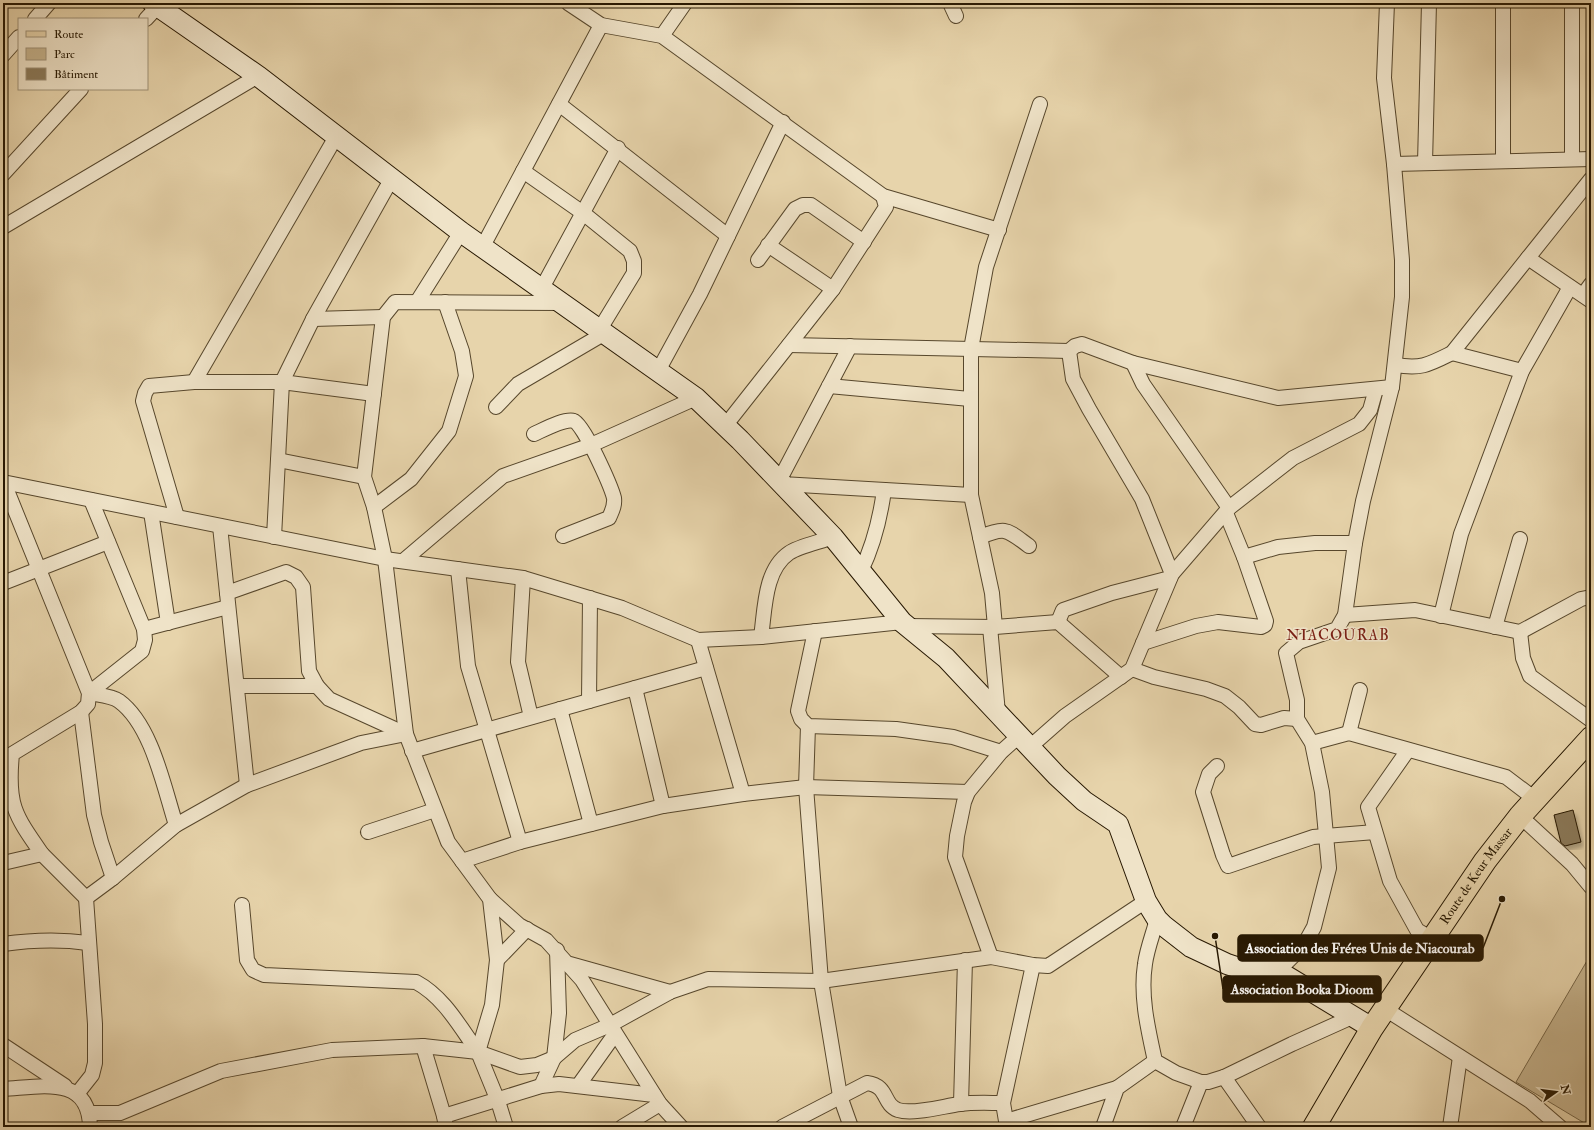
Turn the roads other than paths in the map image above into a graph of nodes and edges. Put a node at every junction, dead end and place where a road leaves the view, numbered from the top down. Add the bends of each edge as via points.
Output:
1 (49, 3) edge
2 (568, 3) edge
3 (685, 3) edge
4 (1387, 3) edge
5 (1429, 3) edge
6 (1503, 3) edge
7 (1572, 3) edge
8 (154, 8) edge
9 (36, 18) edge
10 (602, 25) junction
11 (662, 36) junction
12 (18, 38) edge
13 (3, 55) edge
14 (258, 76) junction
15 (80, 90) edge
16 (559, 104) junction
17 (1040, 104) dead end
18 (783, 122) junction
19 (337, 135) junction
20 (618, 148) junction
21 (1572, 159) junction
22 (1591, 159) edge
23 (1504, 161) junction
24 (1425, 163) junction
25 (1394, 164) junction
26 (524, 171) junction
27 (3, 174) edge
28 (392, 178) junction
29 (1591, 178) edge
30 (883, 196) junction
31 (583, 213) junction
32 (3, 227) edge
33 (999, 230) junction
34 (461, 232) junction
35 (728, 236) junction
36 (864, 242) junction
37 (768, 245) junction
38 (483, 246) junction
39 (1528, 258) junction
40 (758, 260) dead end
41 (1570, 287) junction
42 (542, 288) junction
43 (833, 289) junction
44 (1588, 293) edge
45 (417, 302) junction
46 (445, 302) junction
47 (564, 304) junction
48 (384, 317) junction
49 (313, 318) junction
50 (602, 331) junction
51 (789, 345) junction
52 (850, 346) junction
53 (971, 349) junction
54 (1069, 351) junction
55 (1452, 353) junction
56 (1133, 363) junction
57 (1395, 365) junction
58 (658, 371) junction
59 (1522, 371) junction
60 (194, 382) junction
61 (282, 382) junction
62 (828, 386) junction
63 (1392, 387) junction
64 (1376, 389) junction
65 (374, 394) junction
66 (696, 398) junction
67 (970, 399) junction
68 (496, 407) dead end
69 (725, 426) junction
70 (534, 434) dead end
71 (591, 445) junction
72 (278, 460) junction
73 (364, 477) junction
74 (4, 482) edge
75 (780, 483) junction
76 (884, 490) junction
77 (971, 495) junction
78 (6, 497) edge
79 (91, 500) junction
80 (374, 507) junction
81 (1228, 511) junction
82 (151, 512) junction
83 (177, 517) junction
84 (220, 526) junction
85 (563, 536) dead end
86 (274, 537) junction
87 (833, 537) junction
88 (980, 537) junction
89 (1520, 539) dead end
90 (108, 542) junction
91 (1355, 543) junction
92 (1029, 546) dead end
93 (1244, 557) junction
94 (385, 559) junction
95 (403, 561) junction
96 (39, 569) junction
97 (458, 569) junction
98 (861, 571) junction
99 (1171, 576) junction
100 (523, 578) junction
101 (3, 583) edge
102 (227, 593) junction
103 (1591, 597) edge
104 (590, 598) junction
105 (228, 608) junction
106 (1345, 615) junction
107 (1441, 616) junction
108 (1058, 622) junction
109 (168, 623) junction
110 (905, 624) junction
111 (993, 627) junction
112 (1495, 627) junction
113 (144, 629) junction
114 (815, 631) junction
115 (1520, 632) junction
116 (761, 637) junction
117 (698, 640) junction
118 (1143, 643) junction
119 (706, 668) junction
120 (1126, 673) junction
121 (237, 686) junction
122 (317, 686) junction
123 (635, 688) junction
124 (1360, 690) dead end
125 (89, 693) junction
126 (589, 701) junction
127 (560, 709) junction
128 (81, 712) junction
129 (998, 713) junction
130 (531, 717) junction
131 (1298, 719) junction
132 (1591, 720) edge
133 (808, 726) junction
134 (487, 730) junction
135 (1349, 733) junction
136 (406, 734) junction
137 (1591, 738) edge
138 (1025, 741) junction
139 (1312, 743) junction
140 (1408, 750) junction
141 (412, 751) junction
142 (1002, 752) junction
143 (1217, 766) dead end
144 (248, 785) junction
145 (806, 787) junction
146 (968, 792) junction
147 (743, 794) junction
148 (1535, 799) junction
149 (663, 806) junction
150 (435, 810) junction
151 (1520, 816) junction
152 (591, 824) junction
153 (176, 825) junction
154 (368, 832) dead end
155 (1375, 832) junction
156 (1327, 835) junction
157 (520, 842) junction
158 (42, 854) junction
159 (462, 861) junction
160 (3, 863) edge
161 (113, 878) junction
162 (1591, 887) edge
163 (86, 898) junction
164 (490, 898) junction
165 (1146, 901) junction
166 (242, 905) dead end
167 (1157, 919) junction
168 (527, 929) junction
169 (1432, 939) junction
170 (88, 943) junction
171 (3, 944) edge
172 (557, 950) junction
173 (991, 957) junction
174 (497, 960) junction
175 (964, 960) junction
176 (570, 964) junction
177 (1033, 965) junction
178 (1278, 971) junction
179 (821, 981) junction
180 (670, 992) junction
181 (1385, 1009) junction
182 (1352, 1017) junction
183 (1372, 1028) junction
184 (613, 1029) junction
185 (3, 1045) edge
186 (423, 1046) junction
187 (478, 1052) junction
188 (1460, 1057) junction
189 (554, 1058) junction
190 (1155, 1061) junction
191 (1224, 1077) junction
192 (1201, 1082) junction
193 (541, 1086) junction
194 (578, 1086) junction
195 (1117, 1088) junction
196 (3, 1089) edge
197 (72, 1091) junction
198 (840, 1096) junction
199 (657, 1100) junction
200 (498, 1101) junction
201 (1003, 1103) junction
202 (961, 1104) junction
203 (90, 1113) junction
204 (445, 1122) edge
205 (1006, 1124) edge
206 (90, 1127) edge
207 (506, 1127) edge
208 (622, 1127) edge
209 (681, 1127) edge
210 (782, 1127) edge
211 (851, 1127) edge
212 (1103, 1127) edge
213 (1183, 1127) edge
214 (1258, 1127) edge
215 (1314, 1127) edge
216 (1450, 1127) edge
217 (1560, 1127) edge

1 - 9 street
2 - 10 street
3 - 11 street
4 - 25 street via 1384,78
5 - 24 street
6 - 23 street
7 - 21 street
8 - 14 street
10 - 11 street
10 - 16 street
11 - 18 street
12 - 13 street
14 - 19 street
14 - 32 street
15 - 27 street
16 - 20 street
16 - 26 street
17 - 33 street
18 - 30 street
18 - 35 street
19 - 28 street
19 - 60 street
20 - 31 street
20 - 35 street
21 - 22 street
21 - 23 street
23 - 24 street
24 - 25 street
25 - 57 street via 1402,260 1402,297
26 - 31 street
26 - 38 street
28 - 34 street
28 - 49 street
29 - 39 street
30 - 33 street
30 - 36 street via 886,207
31 - 42 street
31 - 50 street via 630,251 634,261 634,273
33 - 53 street via 986,267
34 - 38 street
34 - 45 street
35 - 58 street
36 - 37 street via 811,205 803,205 795,209
36 - 43 street
37 - 40 street
37 - 43 street
38 - 42 street
39 - 41 street
39 - 55 street
41 - 44 street
41 - 59 street
42 - 47 street
43 - 51 street
45 - 46 street
45 - 48 street via 395,302
46 - 47 street
46 - 80 street via 462,351 466,376 449,431 410,479
47 - 50 street
48 - 49 street
48 - 65 street
49 - 61 street
50 - 58 street
50 - 68 street via 518,384
51 - 52 street
51 - 69 street
52 - 53 street
52 - 62 street
53 - 54 street
53 - 67 street
54 - 56 street via 1082,344
54 - 99 street via 1073,379 1142,499
55 - 57 street via 1414,368
55 - 59 street
56 - 64 street via 1278,398
56 - 81 street via 1143,384
57 - 63 street
58 - 66 street
59 - 107 street via 1461,534
60 - 61 street
60 - 83 street via 149,386 144,393 143,401
61 - 65 street
61 - 72 street
62 - 67 street
62 - 75 street
63 - 64 street
63 - 91 street
64 - 81 street via 1370,410 1359,424 1293,458
65 - 73 street
66 - 69 street
66 - 71 street
67 - 77 street
69 - 75 street
70 - 71 street via 568,420 576,421 582,426
71 - 85 street via 614,498 614,508 609,518
71 - 95 street via 503,476
72 - 73 street
72 - 86 street
73 - 80 street
74 - 78 street
74 - 79 street
75 - 76 street
75 - 87 street
76 - 77 street
76 - 98 street via 872,548
77 - 88 street
78 - 96 street
79 - 82 street
79 - 90 street
80 - 94 street
81 - 93 street
81 - 99 street
82 - 83 street
82 - 109 street
83 - 84 street
84 - 86 street
84 - 102 street
86 - 94 street
87 - 98 street
87 - 116 street via 789,553 776,565 770,580
88 - 92 street via 994,531 1007,531
88 - 111 street via 992,593
89 - 112 street
90 - 96 street
90 - 113 street
91 - 93 street via 1315,543 1278,547
91 - 106 street
93 - 118 street via 1266,621 1265,625 1261,627 1218,622 1196,626
94 - 95 street
94 - 136 street
95 - 97 street
96 - 101 street
96 - 125 street
97 - 100 street
97 - 134 street via 468,666
98 - 110 street
99 - 108 street via 1062,610
99 - 118 street
100 - 104 street
100 - 130 street via 518,662
102 - 105 street
102 - 122 street via 286,572 296,577 303,587 309,671
103 - 115 street via 1581,599
104 - 117 street via 622,608
104 - 126 street
105 - 109 street
105 - 121 street
106 - 107 street via 1415,610
106 - 131 street via 1337,629 1299,642 1286,653 1297,700
107 - 112 street
108 - 111 street
108 - 120 street
109 - 113 street
110 - 111 street
110 - 114 street
110 - 129 street via 946,658
111 - 129 street
112 - 115 street
113 - 125 street via 142,651
114 - 116 street
114 - 133 street via 798,711 801,720
115 - 132 street via 1523,658 1530,676
116 - 117 street
117 - 119 street
118 - 120 street
119 - 123 street
119 - 147 street
120 - 131 street via 1206,689 1225,696 1255,724 1261,725 1284,718
120 - 138 street
121 - 122 street
121 - 144 street
122 - 136 street via 329,699
123 - 126 street
123 - 149 street
124 - 135 street
125 - 128 street via 88,704
125 - 153 street via 118,700 133,715 148,737
126 - 127 street
127 - 130 street
127 - 152 street
128 - 158 street via 12,754 12,801 19,821
128 - 161 street via 94,815
129 - 138 street
130 - 134 street
131 - 139 street
133 - 142 street via 896,729 954,737
133 - 145 street
134 - 141 street
134 - 157 street
135 - 139 street
135 - 140 street
136 - 141 street
136 - 144 street via 361,743
137 - 148 main road, Route de Keur Massar
138 - 142 street
138 - 165 street via 1084,801 1118,824
139 - 156 street
140 - 148 street via 1506,777
140 - 155 street via 1368,807
141 - 150 street
142 - 146 street
143 - 156 street via 1209,774 1203,792 1228,866 1296,841
144 - 153 street
145 - 146 street
145 - 147 street
145 - 179 street
146 - 173 street via 960,820 955,857
147 - 149 street
148 - 151 main road, Route de Keur Massar
149 - 152 street
150 - 154 street
150 - 159 street via 448,842
151 - 162 street via 1572,864
151 - 169 main road, Route de Keur Massar
152 - 157 street
153 - 161 street
155 - 156 street
155 - 169 street via 1390,881 1417,930
156 - 178 street via 1329,868 1314,926 1304,945
157 - 159 street
158 - 160 street
158 - 163 street
159 - 164 street
161 - 163 street
163 - 170 street
164 - 168 street via 510,918
164 - 174 street
165 - 167 street
165 - 177 street via 1052,964
166 - 187 street via 247,960 253,970 264,975 416,982 441,1000
167 - 178 street via 1191,946 1227,964 1242,969
167 - 190 street via 1145,963 1143,987
168 - 172 street
168 - 174 street
169 - 181 main road, Route de Keur Massar
170 - 171 street via 58,939
170 - 197 street via 95,1024 95,1063 92,1075
172 - 176 street
172 - 189 street via 559,1013
173 - 175 street
173 - 177 street
174 - 187 street via 492,1005
175 - 179 street
175 - 202 street
176 - 180 street
176 - 184 street
177 - 201 street
178 - 182 street
179 - 180 street via 708,979
179 - 198 street
180 - 184 street
181 - 183 main road, Route de Keur Massar
181 - 188 street
182 - 183 street
182 - 191 street
183 - 215 main road, Route de Keur Massar
184 - 189 street via 576,1040
184 - 194 street
184 - 199 street
185 - 197 street
186 - 187 street
186 - 203 street via 332,1050 222,1071 120,1113
186 - 204 street
187 - 189 street via 520,1067 537,1065
187 - 200 street
188 - 216 street
188 - 217 street via 1530,1101
189 - 193 street
190 - 192 street via 1176,1073
190 - 195 street
191 - 192 street
191 - 214 street
192 - 213 street
193 - 194 street
193 - 200 street
194 - 199 street
195 - 205 street
195 - 212 street
196 - 197 street via 56,1086
197 - 203 street via 85,1102
198 - 202 street via 867,1083 875,1084 882,1090 891,1106 898,1110 909,1111
198 - 210 street
198 - 211 street
199 - 208 street
199 - 209 street
200 - 204 street
200 - 207 street
201 - 202 street
201 - 205 street
203 - 206 street

